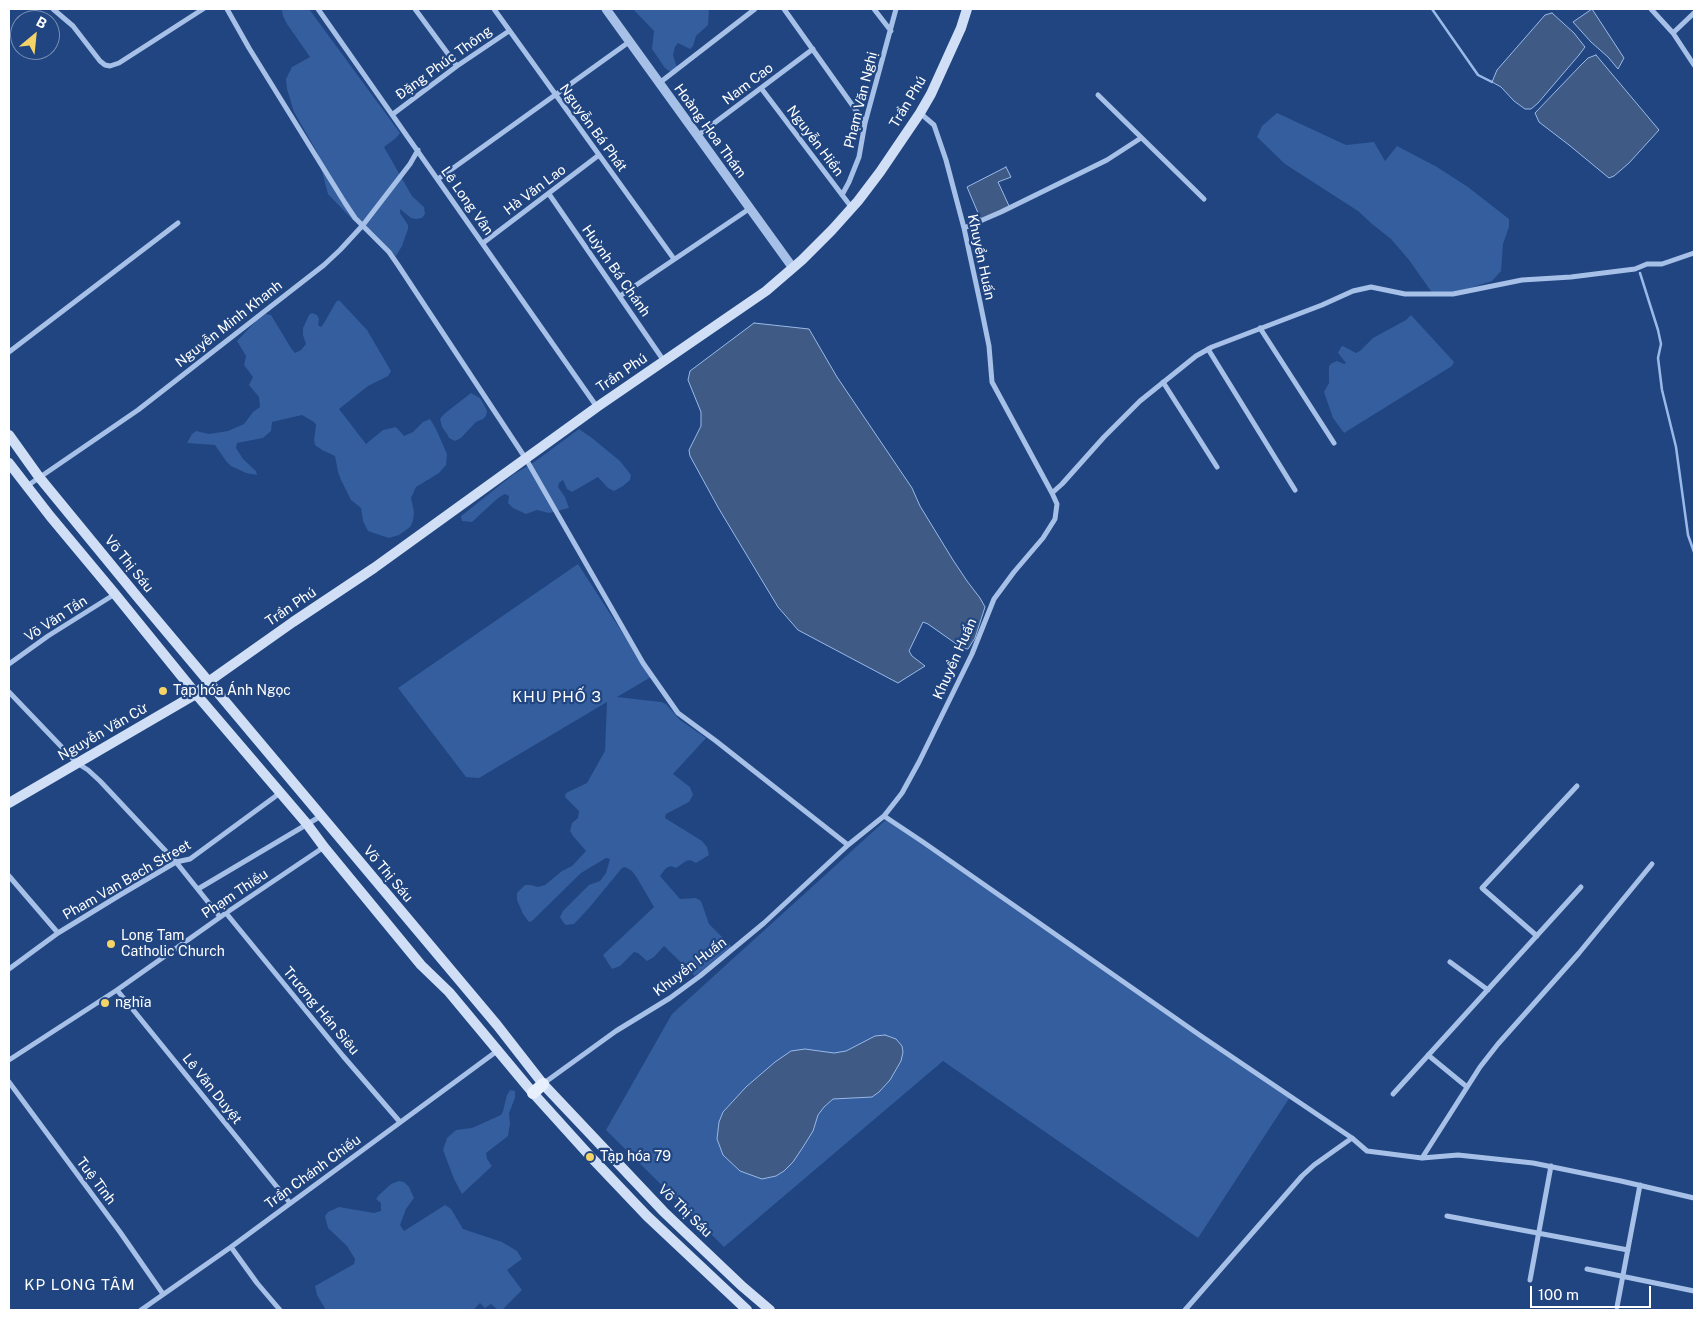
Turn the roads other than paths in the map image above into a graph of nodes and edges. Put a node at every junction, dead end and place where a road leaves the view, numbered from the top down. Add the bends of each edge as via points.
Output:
1 (53, 9) edge
2 (203, 9) edge
3 (228, 9) edge
4 (318, 9) edge
5 (415, 9) edge
6 (494, 9) edge
7 (606, 9) edge
8 (754, 9) edge
9 (784, 9) edge
10 (874, 9) edge
11 (896, 9) edge
12 (967, 9) edge
13 (1651, 9) edge
14 (1694, 13) edge
15 (508, 30) junction
16 (891, 31) junction
17 (1673, 33) junction
18 (629, 42) junction
19 (812, 49) junction
20 (1694, 65) edge
21 (457, 66) junction
22 (658, 84) junction
23 (761, 88) junction
24 (555, 94) junction
25 (1098, 96) dead end
26 (920, 113) junction
27 (393, 114) junction
28 (865, 123) junction
29 (696, 136) junction
30 (1142, 138) junction
31 (418, 150) junction
32 (599, 155) junction
33 (438, 179) junction
34 (549, 194) junction
35 (842, 195) junction
36 (1204, 199) dead end
37 (852, 208) junction
38 (749, 209) junction
39 (178, 223) dead end
40 (363, 225) junction
41 (964, 228) junction
42 (483, 243) junction
43 (1694, 253) edge
44 (674, 260) junction
45 (793, 268) junction
46 (620, 296) junction
47 (1260, 328) junction
48 (1208, 349) junction
49 (9, 352) edge
50 (664, 361) junction
51 (1163, 382) junction
52 (597, 407) junction
53 (9, 435) edge
54 (1334, 443) dead end
55 (526, 459) junction
56 (9, 463) edge
57 (1217, 467) dead end
58 (39, 476) junction
59 (26, 486) junction
60 (1295, 490) dead end
61 (1052, 493) junction
62 (115, 594) junction
63 (9, 664) edge
64 (208, 682) junction
65 (9, 692) edge
66 (196, 694) junction
67 (77, 763) junction
68 (1577, 786) dead end
69 (280, 793) junction
70 (9, 803) edge
71 (321, 816) junction
72 (884, 816) junction
73 (307, 824) junction
74 (848, 845) junction
75 (324, 847) junction
76 (176, 862) junction
77 (1652, 864) dead end
78 (9, 876) edge
79 (1581, 887) dead end
80 (198, 889) junction
81 (226, 913) junction
82 (220, 917) junction
83 (58, 933) junction
84 (1537, 936) junction
85 (1450, 962) dead end
86 (9, 969) edge
87 (117, 990) junction
88 (1488, 990) junction
89 (497, 1051) junction
90 (1428, 1056) junction
91 (9, 1060) edge
92 (9, 1082) edge
93 (543, 1084) junction
94 (1467, 1087) junction
95 (533, 1093) junction
96 (1392, 1094) dead end
97 (400, 1122) junction
98 (1352, 1138) junction
99 (1422, 1158) junction
100 (1551, 1166) junction
101 (1640, 1185) junction
102 (1694, 1198) edge
103 (290, 1203) junction
104 (1447, 1216) dead end
105 (1539, 1233) junction
106 (231, 1247) junction
107 (1628, 1250) junction
108 (1587, 1269) dead end
109 (1623, 1277) junction
110 (1530, 1280) dead end
111 (1694, 1291) edge
112 (162, 1294) junction
113 (1617, 1307) dead end
114 (141, 1310) edge
115 (280, 1310) edge
116 (746, 1310) edge
117 (770, 1310) edge
118 (1185, 1310) edge

1 - 2 street via 80,33 100,61 110,66
3 - 40 street via 345,203
4 - 27 street, Lê Long Vân
5 - 21 street
6 - 15 street, Nguyễn Bá Phát
7 - 18 street, Hoàng Hoa Thám
8 - 22 street
9 - 19 street
10 - 16 street
11 - 16 street, Phạm Văn Nghị
12 - 26 main road, Trần Phú via 946,62
13 - 17 street
14 - 17 street
15 - 21 street, Đặng Phúc Thông
15 - 24 street, Nguyễn Bá Phát
16 - 28 street, Phạm Văn Nghị
17 - 20 street
18 - 22 street, Hoàng Hoa Thám
18 - 24 street
19 - 23 street, Nam Cao
19 - 28 street
21 - 27 street, Đặng Phúc Thông
22 - 29 street, Hoàng Hoa Thám
23 - 29 street, Nam Cao
23 - 35 street, Nguyễn Hiền
24 - 32 street, Nguyễn Bá Phát
24 - 33 street
25 - 30 street
26 - 37 main road, Trần Phú
26 - 41 street, Khuyển Huấn via 936,129
27 - 31 street, Lê Long Vân
28 - 35 street, Phạm Văn Nghị via 857,163
29 - 38 street, Hoàng Hoa Thám
30 - 36 street
30 - 41 street via 1107,160
31 - 33 street, Lê Long Vân
31 - 40 street, Nguyễn Minh Khanh
32 - 34 street, Hà Văn Lao
32 - 44 street, Nguyễn Bá Phát
33 - 42 street, Lê Long Vân
34 - 42 street, Hà Văn Lao
34 - 46 street, Huỳnh Bá Chánh
35 - 37 street, Nguyễn Hiền
37 - 45 main road, Trần Phú
38 - 44 street
38 - 45 street, Hoàng Hoa Thám
39 - 49 street
40 - 55 street via 389,252
40 - 58 street, Nguyễn Minh Khanh via 324,265 161,393
41 - 61 street, Khuyển Huấn via 989,346 992,382
42 - 52 street, Lê Long Vân
43 - 47 street via 1635,269 1522,280 1453,294 1405,294 1362,288
44 - 46 street
45 - 50 main road, Trần Phú via 759,296
46 - 50 street, Huỳnh Bá Chánh
47 - 48 street
47 - 54 street
48 - 51 street
48 - 60 street
50 - 52 main road, Trần Phú
51 - 57 street
51 - 61 street via 1104,437
52 - 55 main road, Trần Phú
53 - 58 main road, Võ Thị Sáu
55 - 64 main road, Trần Phú
55 - 74 street via 643,663 678,713
56 - 59 main road
58 - 59 street, Nguyễn Minh Khanh
58 - 64 main road, Võ Thị Sáu
59 - 62 main road
61 - 72 street, Khuyển Huấn via 1057,504 1055,519 994,599 972,654 919,762 902,793
62 - 63 street, Võ Văn Tần
62 - 66 main road
64 - 66 main road, Nguyễn Văn Cừ
64 - 71 main road, Võ Thị Sáu
65 - 67 street
66 - 67 main road, Nguyễn Văn Cừ
66 - 69 main road
67 - 70 main road, Nguyễn Văn Cừ
67 - 76 street via 93,775
68 - 84 street via 1482,888
69 - 73 main road
69 - 76 street, Pham Van Bach Street via 190,859
71 - 73 street
71 - 93 main road, Võ Thị Sáu
72 - 74 street, Khuyển Huấn
72 - 98 street
73 - 75 main road
73 - 80 street
74 - 93 street, Khuyển Huấn via 764,923 700,976
75 - 81 street, Phạm Thiều
75 - 89 main road
76 - 80 street
76 - 83 street, Pham Van Bach Street
77 - 94 street via 1498,1044
78 - 83 street
79 - 84 street
80 - 82 street
81 - 82 street, Phạm Thiều
81 - 97 street, Trương Hán Siêu
82 - 87 street, Phạm Thiều
83 - 86 street, Pham Van Bach Street
84 - 88 street
85 - 88 street
87 - 91 street, Phạm Thiều
87 - 103 street, Lê Văn Duyệt
88 - 90 street
89 - 95 main road
89 - 97 street, Trần Chánh Chiếu
90 - 94 street
90 - 96 street
92 - 112 street, Tuệ Tĩnh
93 - 95 main road
93 - 117 main road, Võ Thị Sáu via 663,1211
94 - 99 street
95 - 116 main road via 648,1216
97 - 103 street, Trần Chánh Chiếu
98 - 99 street via 1370,1152
98 - 118 street via 1302,1176
99 - 100 street via 1458,1154
100 - 101 street
100 - 105 street
101 - 102 street
101 - 107 street
103 - 106 street, Trần Chánh Chiếu
104 - 105 street
105 - 107 street
105 - 110 street
106 - 112 street, Trần Chánh Chiếu
106 - 115 street
107 - 109 street
108 - 109 street
109 - 111 street
109 - 113 street
112 - 114 street, Trần Chánh Chiếu

